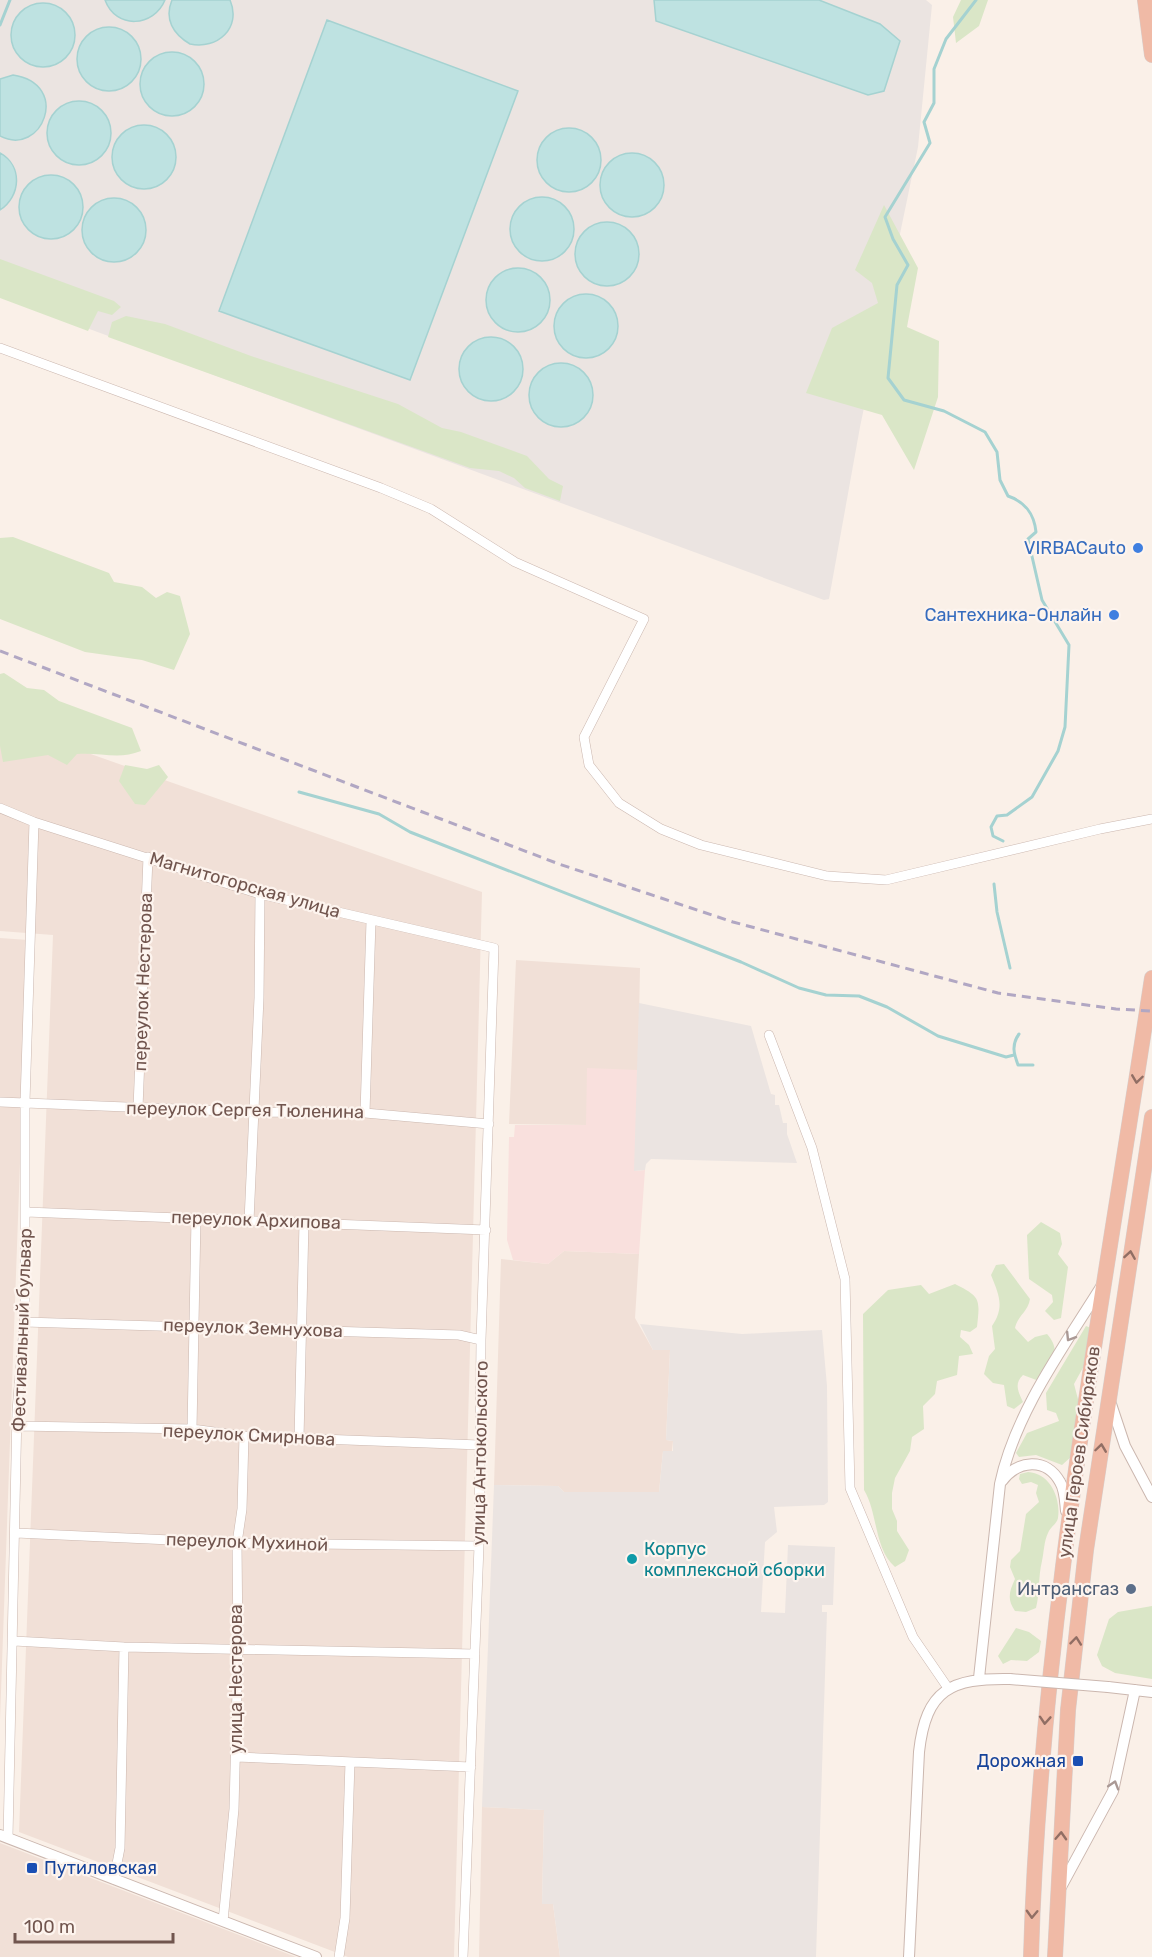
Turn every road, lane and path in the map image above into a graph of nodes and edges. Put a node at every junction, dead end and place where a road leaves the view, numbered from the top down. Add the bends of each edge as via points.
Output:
1 (1145, 0) edge
2 (1152, 55) edge
3 (0, 348) edge
4 (0, 808) edge
5 (1152, 819) edge
6 (34, 822) junction
7 (148, 857) junction
8 (260, 894) junction
9 (370, 921) junction
10 (494, 948) joint
11 (1152, 978) edge
12 (769, 1035) dead end
13 (0, 1102) edge
14 (25, 1102) junction
15 (138, 1108) junction
16 (253, 1113) junction
17 (365, 1113) junction
18 (1152, 1118) edge
19 (489, 1124) junction
20 (26, 1212) junction
21 (196, 1218) junction
22 (249, 1221) junction
23 (304, 1222) junction
24 (486, 1230) junction
25 (1101, 1287) junction
26 (24, 1322) junction
27 (193, 1326) junction
28 (300, 1331) junction
29 (481, 1340) junction
30 (1108, 1397) junction
31 (18, 1426) junction
32 (192, 1430) junction
33 (244, 1436) junction
34 (299, 1439) junction
35 (480, 1445) junction
36 (1000, 1484) junction
37 (1152, 1497) edge
38 (1069, 1530) junction
39 (16, 1533) junction
40 (237, 1543) junction
41 (479, 1546) junction
42 (14, 1641) junction
43 (124, 1647) junction
44 (238, 1649) junction
45 (475, 1654) junction
46 (979, 1678) junction
47 (948, 1688) junction
48 (1134, 1690) junction
49 (1152, 1692) edge
50 (236, 1757) junction
51 (350, 1762) junction
52 (471, 1767) junction
53 (4, 1836) edge
54 (114, 1879) junction
55 (1058, 1893) junction
56 (223, 1921) junction
57 (316, 1957) edge
58 (339, 1957) edge
59 (463, 1957) edge
60 (909, 1957) edge
61 (1031, 1957) edge
62 (1055, 1957) edge

1 - 2 highway
3 - 5 street via 431,509 515,562 644,620 584,736 589,765 619,803 662,829 701,845 827,876 886,880
4 - 6 street, Магнитогорская улица
6 - 7 street, Магнитогорская улица
6 - 14 street, Фестивальный бульвар
7 - 8 street, Магнитогорская улица
7 - 15 street, переулок Нестерова
8 - 9 street, Магнитогорская улица
8 - 16 street
9 - 10 street, Магнитогорская улица
9 - 17 street
10 - 19 street, улица Антокольского
11 -> 25 highway, улица Героев Сибиряков via 1128,1142
12 - 47 street via 812,1148 845,1279 850,1488 913,1637
13 - 14 street, переулок Сергея Тюленина
14 - 15 street, переулок Сергея Тюленина
14 - 20 street, Фестивальный бульвар
15 - 16 street, переулок Сергея Тюленина
16 - 17 street, переулок Сергея Тюленина
16 - 22 street
17 - 19 street, переулок Сергея Тюленина
30 -> 18 highway, улица Героев Сибиряков
19 - 24 street, улица Антокольского
20 - 21 street, переулок Архипова
20 - 26 street, Фестивальный бульвар
21 - 22 street, переулок Архипова
21 - 27 street
22 - 23 street, переулок Архипова
23 - 24 street, переулок Архипова
23 - 28 street
24 - 29 street, улица Антокольского
25 -> 36 street via 1028,1409 1007,1455
25 - 38 highway, улица Героев Сибиряков
26 - 27 street, переулок Земнухова
26 - 31 street, Фестивальный бульвар
27 - 28 street, переулок Земнухова
27 - 32 street
28 - 29 street, переулок Земнухова via 459,1335
28 - 34 street
29 - 35 street, улица Антокольского
30 - 37 street via 1125,1446
55 -> 30 highway, улица Героев Сибиряков via 1068,1710
31 - 32 street, переулок Смирнова
31 - 39 street, Фестивальный бульвар
32 - 33 street, переулок Смирнова
33 - 34 street, переулок Смирнова
33 - 40 street, улица Нестерова
34 - 35 street, переулок Смирнова
35 - 41 street, улица Антокольского
36 - 38 street via 1009,1472 1024,1464 1038,1464 1052,1472 1064,1493
36 - 46 street
38 -> 61 highway, улица Героев Сибиряков via 1046,1711
39 - 40 street, переулок Мухиной
39 - 42 street, Фестивальный бульвар
40 - 41 street, переулок Мухиной
40 - 44 street, улица Нестерова
41 - 45 street, улица Антокольского
42 - 43 street
42 - 53 street, Фестивальный бульвар
43 - 44 street
43 - 54 street via 120,1848
44 - 45 street
44 - 50 street, улица Нестерова
45 - 52 street, улица Антокольского
46 - 47 street
46 - 48 street, bridge
47 - 60 street via 932,1706 921,1733
48 - 49 street
55 -> 48 street via 1113,1791
50 - 51 street
50 - 56 street, улица Нестерова
51 - 52 street
51 - 58 street via 345,1918
52 - 59 street, улица Антокольского
53 - 54 street
54 - 56 street
55 - 62 highway, улица Героев Сибиряков
56 - 57 street

